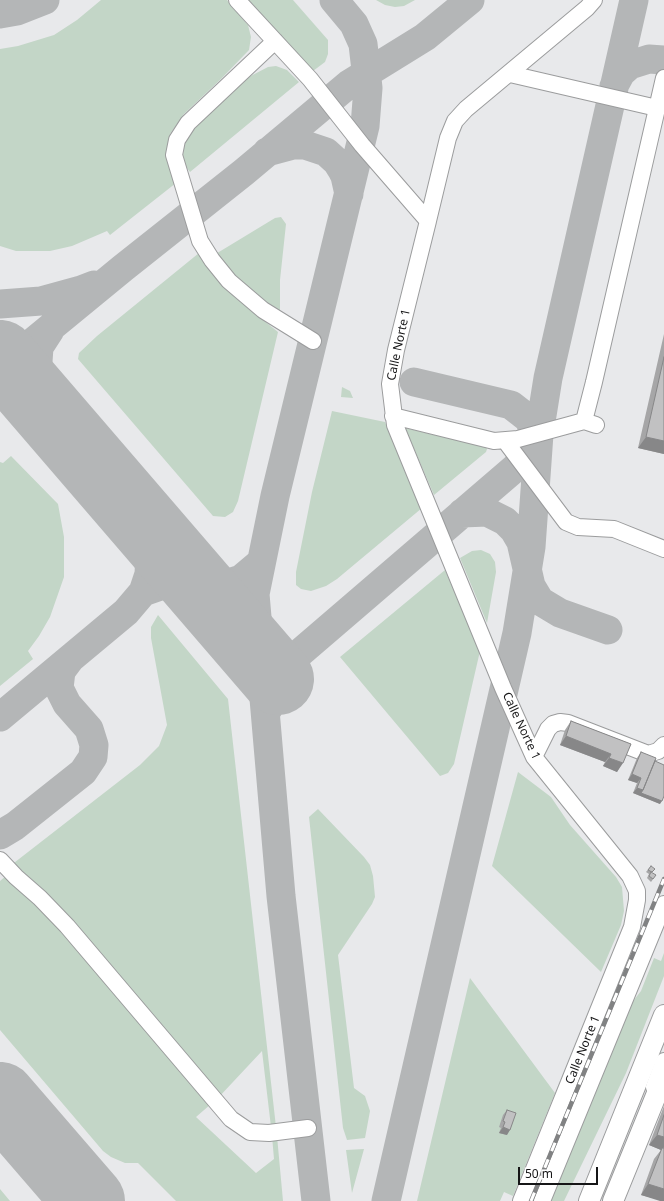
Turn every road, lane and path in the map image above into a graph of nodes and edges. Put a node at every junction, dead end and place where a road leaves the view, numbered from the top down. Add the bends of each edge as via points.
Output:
1 (237, 0) edge
2 (594, 0) edge
3 (275, 41) junction
4 (510, 74) junction
5 (664, 78) edge
6 (657, 108) junction
7 (428, 221) junction
8 (313, 341) dead end
9 (393, 416) junction
10 (506, 442) junction
11 (664, 549) edge
12 (664, 745) edge
13 (534, 757) junction
14 (0, 860) edge
15 (664, 905) edge
16 (664, 1015) edge
17 (664, 1032) edge
18 (664, 1061) edge
19 (664, 1076) edge
20 (308, 1128) dead end
21 (521, 1201) edge
22 (542, 1201) edge
23 (589, 1201) edge
24 (594, 1201) edge
25 (606, 1201) edge
26 (614, 1201) edge

1 - 3 street
2 - 4 street, Calle Norte 1
3 - 7 street via 310,79 362,145
3 - 8 street via 188,123 177,140 174,155 200,240 212,260 229,281 262,310
4 - 6 street
4 - 7 street, Calle Norte 1 via 455,121 448,138
5 - 6 street
6 - 10 street via 594,382 590,423
7 - 9 street, Calle Norte 1 via 390,384
9 - 10 street
9 - 13 street, Calle Norte 1 via 503,688
10 - 11 street via 566,522 578,527 614,529
12 - 13 street via 658,751 648,754 560,722 548,729
13 - 21 street, Calle Norte 1 via 630,876 636,891 637,908 618,965
14 - 20 street via 67,926 231,1119 250,1132 268,1133
15 - 22 street
16 - 23 main road
17 - 24 street
18 - 25 street
19 - 26 main road

